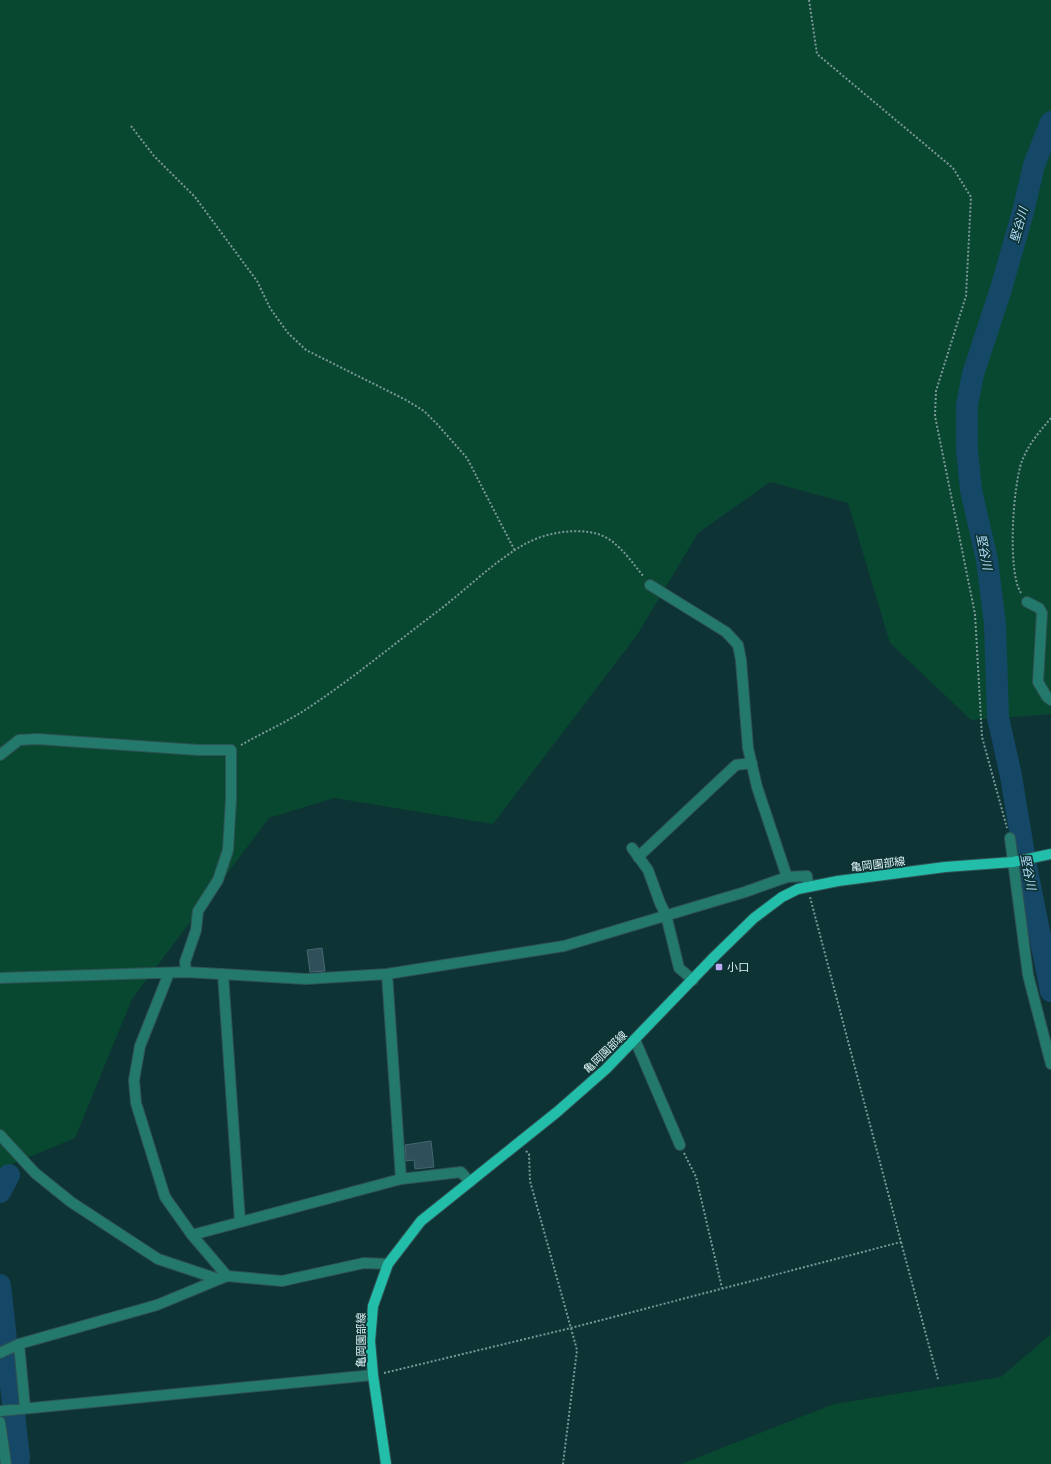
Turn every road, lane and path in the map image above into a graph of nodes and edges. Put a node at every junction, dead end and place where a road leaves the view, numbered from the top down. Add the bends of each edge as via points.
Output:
1 (809, 0) edge
2 (131, 126) dead end
3 (1051, 418) edge
4 (515, 550) junction
5 (650, 584) joint
6 (1027, 602) joint
7 (1051, 700) edge
8 (231, 750) junction
9 (0, 755) edge
10 (752, 763) junction
11 (1010, 838) joint
12 (632, 848) dead end
13 (1051, 854) edge
14 (638, 856) junction
15 (1013, 862) junction
16 (786, 877) junction
17 (808, 886) junction
18 (666, 915) junction
19 (186, 972) junction
20 (169, 973) junction
21 (223, 974) junction
22 (387, 974) junction
23 (0, 978) edge
24 (693, 980) junction
25 (635, 1040) junction
26 (1051, 1064) edge
27 (0, 1135) edge
28 (519, 1143) junction
29 (680, 1145) joint
30 (401, 1179) junction
31 (470, 1182) junction
32 (240, 1222) junction
33 (192, 1235) junction
34 (901, 1242) junction
35 (388, 1264) junction
36 (222, 1278) junction
37 (722, 1288) junction
38 (571, 1328) junction
39 (19, 1344) junction
40 (0, 1353) edge
41 (373, 1375) junction
42 (938, 1379) dead end
43 (25, 1408) junction
44 (0, 1410) edge
45 (0, 1422) edge
46 (6, 1464) edge
47 (386, 1464) edge
48 (563, 1464) edge

1 - 11 path via 817,54 953,168 971,197 966,296 936,391 935,416 975,614 982,737
2 - 4 path via 154,156 195,197 257,281 274,314 297,343 424,411 451,438 467,458
3 - 6 path via 1034,438 1022,462 1013,516 1013,560 1020,591
4 - 5 path via 543,536 589,532 618,546
4 - 8 path via 376,658 304,710
5 - 10 street via 726,632 738,645 748,748
6 - 7 street via 1039,608 1042,613 1038,682
8 - 9 street via 37,739 19,740
8 - 19 street via 228,850 218,880 198,911 196,930 185,962
10 - 14 street via 736,765
10 - 16 street via 757,787
11 - 15 street
12 - 14 street
13 - 15 main road, 亀岡園部線
14 - 18 street via 648,870
15 - 17 main road, 亀岡園部線 via 945,867
15 - 26 street via 1028,975
16 - 17 street via 807,876
16 - 18 street
17 - 24 main road, 亀岡園部線 via 782,898 754,918
17 - 34 path
18 - 22 street via 564,946
18 - 24 street via 679,968
19 - 20 street
19 - 21 street
20 - 23 street
20 - 33 street via 140,1046 134,1080 136,1103 165,1197
21 - 22 street via 306,979
21 - 32 street
22 - 30 street
24 - 25 main road, 亀岡園部線
25 - 28 main road, 亀岡園部線 via 606,1069
25 - 29 street
27 - 36 street via 36,1173 71,1202 158,1258
28 - 31 main road, 亀岡園部線
28 - 38 path via 529,1154 530,1181
29 - 37 path via 696,1177
30 - 31 street via 461,1172
30 - 32 street
31 - 35 main road, 亀岡園部線 via 421,1221
32 - 33 street
33 - 36 street
34 - 37 path
34 - 42 path
35 - 36 street via 364,1263 282,1281
35 - 41 main road, 亀岡園部線 via 373,1306 370,1340
36 - 39 street via 158,1305
37 - 38 path
38 - 41 path
38 - 48 path via 577,1350
39 - 40 street
39 - 43 street
41 - 43 street
41 - 47 main road, 亀岡園部線
43 - 44 street
45 - 46 street

